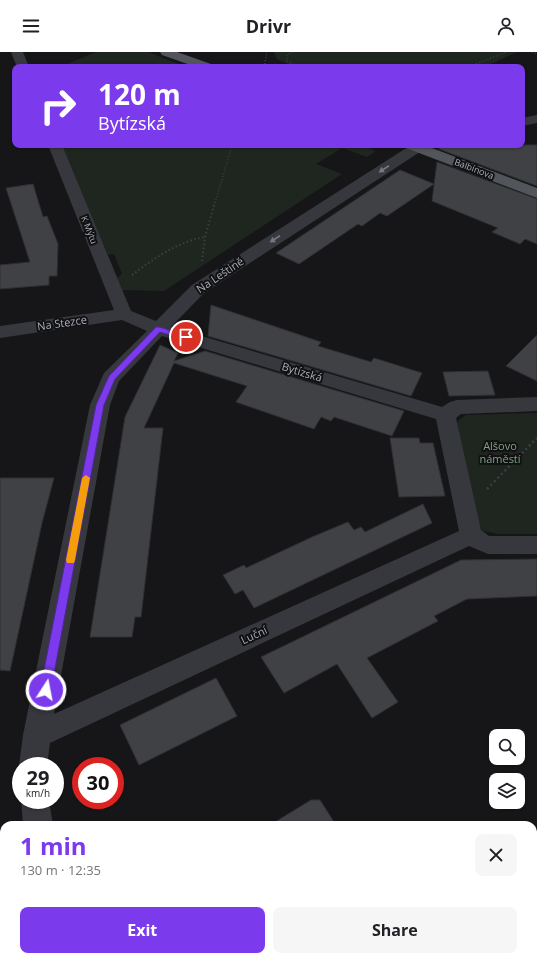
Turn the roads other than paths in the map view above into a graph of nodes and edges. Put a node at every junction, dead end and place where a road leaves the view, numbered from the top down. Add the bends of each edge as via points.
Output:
1 (17, 52) edge
2 (166, 52) edge
3 (22, 64) edge
4 (199, 64) edge
5 (537, 119) edge
6 (525, 121) edge
7 (56, 148) edge
8 (413, 148) edge
9 (421, 148) edge
10 (537, 193) edge
11 (124, 314) junction
12 (159, 329) junction
13 (0, 332) edge
14 (537, 404) edge
15 (444, 415) junction
16 (468, 524) junction
17 (537, 545) edge
18 (37, 736) junction
19 (34, 757) edge
20 (36, 809) edge
21 (38, 821) edge

1 - 3 street
2 - 4 main road
5 - 6 street
7 - 11 street, K Mýtu
8 -> 12 street, Na Leštině via 198,289
9 - 10 main road, Balbínova
11 - 12 street, Bytízská
11 - 13 street, Na Stezce
12 - 15 street, Bytízská
12 - 18 street, Na Leštině via 111,378 100,405
14 - 15 street via 457,407
15 - 16 street
16 - 17 street via 478,541 488,545
16 - 18 street, Luční
18 - 19 street, Na Leštině
20 - 21 street

